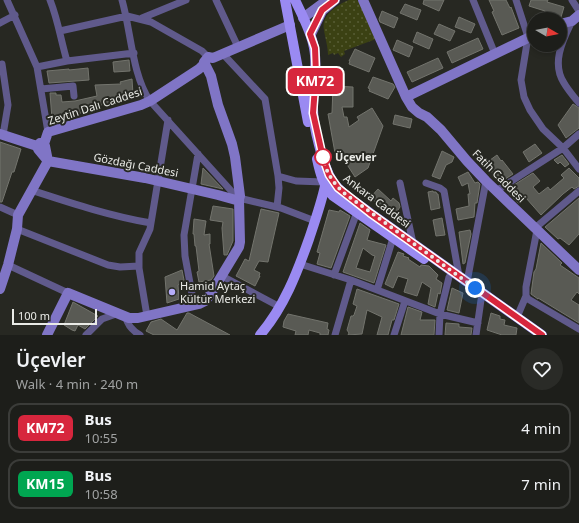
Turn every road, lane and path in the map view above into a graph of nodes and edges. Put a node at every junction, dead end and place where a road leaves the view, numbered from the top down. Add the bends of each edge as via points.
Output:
1 (7, 0) edge
2 (52, 0) edge
3 (122, 0) edge
4 (186, 0) edge
5 (216, 0) edge
6 (285, 0) edge
7 (295, 0) edge
8 (328, 0) edge
9 (335, 0) edge
10 (363, 0) edge
11 (473, 0) edge
12 (516, 0) edge
13 (572, 0) edge
14 (579, 11) edge
15 (15, 16) junction
16 (127, 16) junction
17 (142, 18) junction
18 (303, 18) junction
19 (575, 18) edge
20 (0, 23) edge
21 (290, 25) junction
22 (527, 26) edge
23 (60, 31) junction
24 (310, 34) junction
25 (527, 38) edge
26 (238, 47) junction
27 (527, 52) edge
28 (134, 53) junction
29 (495, 54) junction
30 (297, 58) junction
31 (315, 60) junction
32 (67, 61) junction
33 (2, 64) dead end
34 (211, 64) junction
35 (37, 67) junction
36 (41, 88) junction
37 (74, 96) dead end
38 (406, 97) junction
39 (150, 101) junction
40 (579, 103) edge
41 (168, 120) junction
42 (48, 132) junction
43 (1, 134) edge
44 (579, 134) edge
45 (41, 147) junction
46 (563, 148) junction
47 (198, 154) junction
48 (48, 162) junction
49 (579, 169) edge
50 (278, 176) junction
51 (157, 181) junction
52 (486, 181) junction
53 (400, 183) dead end
54 (426, 183) dead end
55 (324, 184) junction
56 (191, 189) junction
57 (31, 190) junction
58 (496, 191) junction
59 (579, 191) edge
60 (237, 198) junction
61 (0, 206) edge
62 (277, 207) junction
63 (357, 212) junction
64 (18, 215) junction
65 (315, 221) junction
66 (151, 223) junction
67 (17, 229) junction
68 (536, 229) junction
69 (393, 238) junction
70 (413, 243) junction
71 (300, 264) junction
72 (8, 265) junction
73 (139, 266) junction
74 (579, 270) edge
75 (334, 275) junction
76 (222, 276) junction
77 (454, 276) junction
78 (351, 280) junction
79 (467, 282) junction
80 (0, 289) edge
81 (377, 290) junction
82 (68, 293) junction
83 (526, 296) junction
84 (481, 300) junction
85 (405, 301) junction
86 (194, 305) junction
87 (280, 306) junction
88 (440, 314) junction
89 (121, 316) junction
90 (148, 316) junction
91 (517, 317) junction
92 (478, 323) junction
93 (579, 329) edge
94 (47, 335) edge
95 (86, 335) edge
96 (140, 335) edge
97 (260, 335) edge
98 (335, 335) edge
99 (394, 335) edge
100 (439, 335) edge
101 (476, 335) edge
102 (532, 335) edge
103 (542, 335) edge

1 - 15 street
2 - 23 street
3 - 16 street
4 - 17 street
5 - 26 street
6 - 21 main road, Ankara Caddesi
7 - 18 main road, Ankara Caddesi
8 - 18 street
9 - 24 street via 322,10
10 - 38 street, Fatih Caddesi
11 - 29 street
12 - 22 street
13 - 14 street
15 - 20 street
15 - 35 street
16 - 17 street
16 - 23 street
16 - 28 street
17 - 34 street via 202,51
18 - 21 main road
18 - 24 main road, Ankara Caddesi
19 - 40 street via 562,42 559,69 563,82
21 - 26 street
21 - 30 main road, Ankara Caddesi
23 - 32 street
24 - 31 main road, Ankara Caddesi via 315,48
25 - 29 street
26 - 34 street
27 - 46 street via 521,80 524,97 543,129
28 - 32 street
28 - 39 street via 142,88
29 - 38 street
30 - 31 main road via 306,68 313,66
30 - 55 main road, Ankara Caddesi via 304,103
31 - 70 main road, Ankara Caddesi via 313,113 323,158 332,181 344,193
32 - 35 street
33 - 43 street via 8,105
34 - 39 street, Zeytin Dalı Caddesi
34 - 50 street via 265,99
34 - 60 street via 218,105 232,144 238,176
35 - 36 street
36 - 37 street via 72,86
36 - 42 street
38 - 52 street, Fatih Caddesi via 412,107 441,130
39 - 41 street
39 - 42 street, Zeytin Dalı Caddesi
41 - 47 street
41 - 51 street
42 - 45 street, Zeytin Dalı Caddesi
43 - 45 street
44 - 46 street
45 - 48 street
46 - 49 street
46 - 58 street
47 - 56 street
47 - 60 street
48 - 51 street, Gözdağı Caddesi
48 - 57 street
50 - 55 street
50 - 62 street
51 - 56 street, Gözdağı Caddesi
51 - 66 street
52 - 58 street, Fatih Caddesi
52 - 79 street
53 - 70 street
54 - 77 street via 444,191
55 - 63 main road, Ankara Caddesi via 333,196
55 - 65 main road
56 - 60 street, Gözdağı Caddesi
56 - 86 street via 184,245
57 - 64 street
57 - 66 street via 77,206
58 - 68 street, Fatih Caddesi
59 - 68 street
60 - 62 street
60 - 76 street via 240,242
61 - 64 street
62 - 65 street
63 - 69 main road, Ankara Caddesi
63 - 75 street
64 - 67 street
65 - 71 main road
66 - 73 street via 139,253
67 - 72 street
67 - 73 street via 108,265
68 - 74 street, Fatih Caddesi
68 - 83 street
69 - 77 main road, Ankara Caddesi
69 - 81 street
70 - 77 main road, Ankara Caddesi
71 - 75 street
71 - 87 main road
72 - 80 street
72 - 82 street
73 - 90 street
75 - 78 street
76 - 86 street via 210,295
76 - 87 street
77 - 79 main road, Ankara Caddesi
77 - 84 main road, Ankara Caddesi
77 - 88 street
78 - 81 street
78 - 98 street
79 - 91 main road, Ankara Caddesi
81 - 85 street
82 - 89 street
82 - 94 street
83 - 91 street
83 - 93 street
84 - 92 street
84 - 102 main road, Ankara Caddesi
85 - 88 street
85 - 99 street
86 - 90 street
87 - 97 main road
88 - 92 street
88 - 100 street
89 - 90 street
89 - 95 street via 102,319
89 - 96 street
91 - 103 main road, Ankara Caddesi
92 - 101 street

